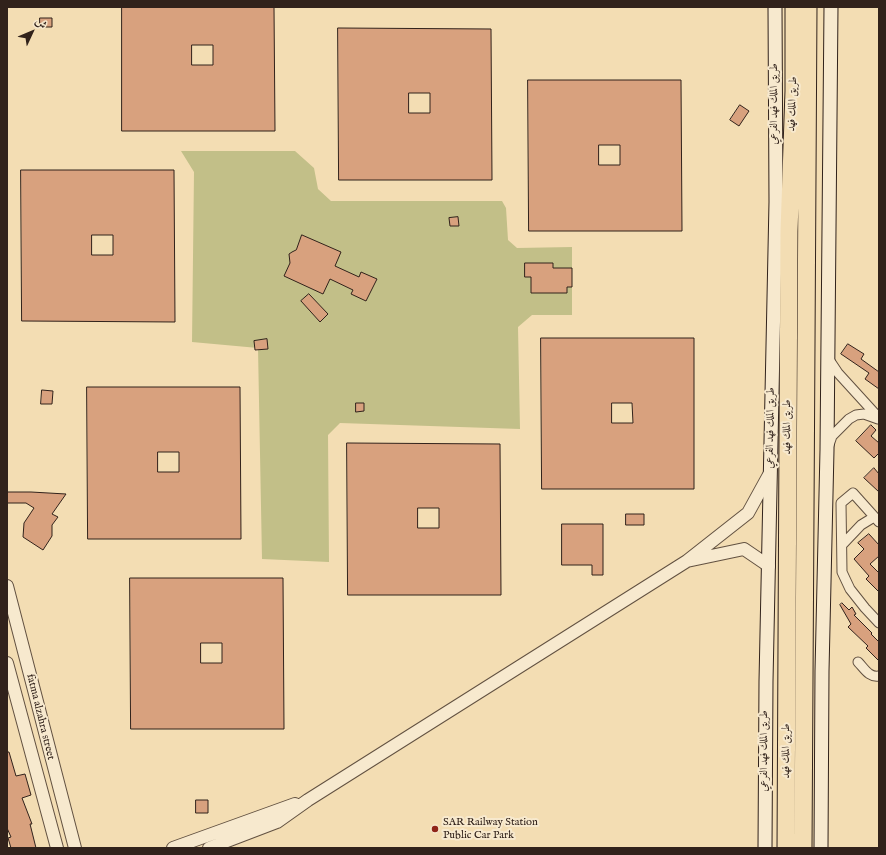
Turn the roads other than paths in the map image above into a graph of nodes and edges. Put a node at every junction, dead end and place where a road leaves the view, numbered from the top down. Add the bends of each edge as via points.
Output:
1 (775, 7) edge
2 (794, 7) edge
3 (808, 7) edge
4 (831, 7) edge
5 (828, 358) junction
6 (879, 419) edge
7 (827, 450) junction
8 (770, 473) junction
9 (876, 520) edge
10 (842, 545) junction
11 (687, 561) junction
12 (768, 566) junction
13 (7, 586) edge
14 (879, 623) edge
15 (858, 662) dead end
16 (7, 663) edge
17 (879, 676) edge
18 (308, 800) junction
19 (57, 848) edge
20 (75, 848) edge
21 (173, 848) edge
22 (209, 848) edge
23 (765, 848) edge
24 (786, 848) edge
25 (803, 848) edge
26 (821, 848) edge

1 - 8 main road, طريق الملك فهد الفرعي via 776,202
2 - 24 highway, طريق الملك فهد via 789,231
3 - 25 highway, طريق الملك فهد
4 - 5 main road
5 - 6 street
5 - 7 main road
6 - 7 street via 864,414 856,415 832,436
7 - 26 main road
8 - 11 street via 748,513
8 - 12 main road, طريق الملك فهد الفرعي
9 - 10 street via 857,529
9 - 10 street via 853,493 841,503
10 - 14 street via 842,572 850,589
11 - 12 street via 744,548
11 - 18 street
12 - 23 main road, طريق الملك فهد الفرعي
13 - 20 street, fatma alzahra street
15 - 17 street via 870,675
16 - 19 street
18 - 21 street
18 - 22 street via 277,822

